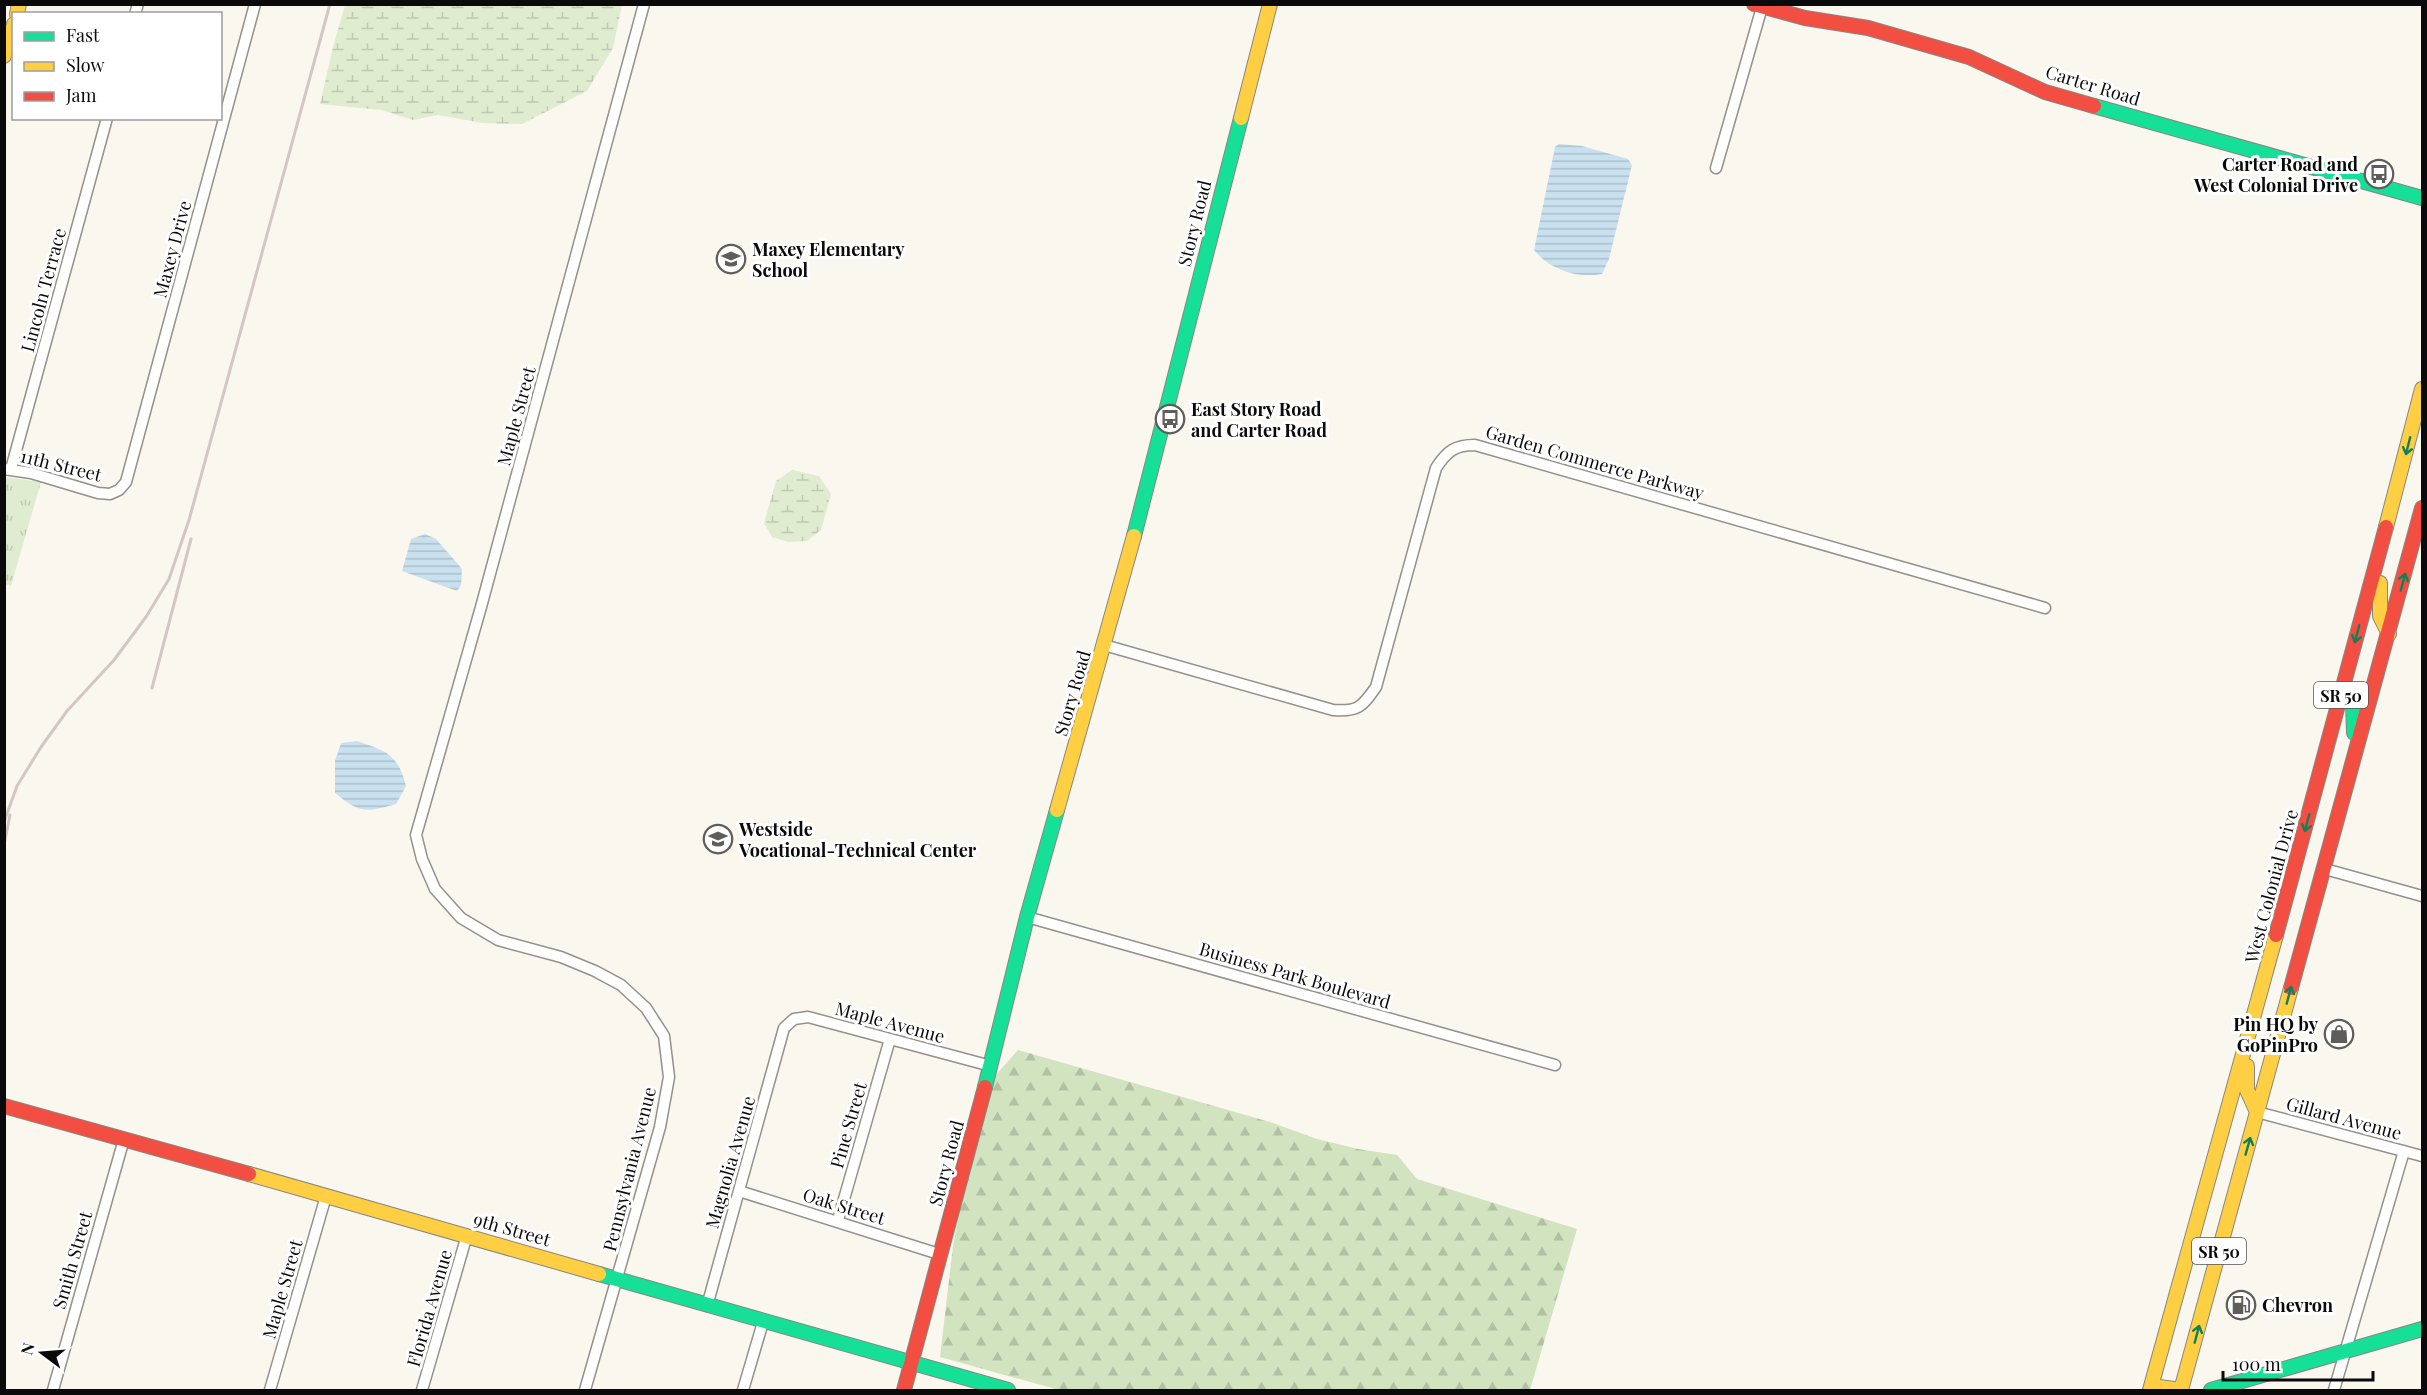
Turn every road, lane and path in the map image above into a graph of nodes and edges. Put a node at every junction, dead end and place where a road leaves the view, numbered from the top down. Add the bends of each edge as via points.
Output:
1 (255, 4) edge
2 (644, 4) edge
3 (1270, 4) edge
4 (1758, 6) edge
5 (12, 30) edge
6 (4, 56) edge
7 (106, 120) edge
8 (1716, 168) dead end
9 (2422, 198) edge
10 (2422, 389) edge
11 (8, 469) edge
12 (110, 494) joint
13 (2422, 508) edge
14 (2385, 530) junction
15 (2045, 608) dead end
16 (2389, 634) junction
17 (1104, 645) junction
18 (2343, 688) junction
19 (2352, 767) junction
20 (416, 835) joint
21 (2325, 869) junction
22 (2422, 896) edge
23 (1027, 917) junction
24 (2259, 1000) junction
25 (784, 1028) joint
26 (890, 1040) junction
27 (1555, 1065) dead end
28 (991, 1066) junction
29 (4, 1106) edge
30 (2257, 1112) junction
31 (124, 1139) junction
32 (2404, 1151) junction
33 (2422, 1156) edge
34 (739, 1191) junction
35 (326, 1196) junction
36 (838, 1220) junction
37 (467, 1234) junction
38 (939, 1254) junction
39 (617, 1278) junction
40 (706, 1305) junction
41 (762, 1323) junction
42 (2422, 1329) edge
43 (2344, 1354) junction
44 (911, 1365) junction
45 (2151, 1388) edge
46 (53, 1390) edge
47 (270, 1390) edge
48 (422, 1390) edge
49 (585, 1390) edge
50 (742, 1390) edge
51 (904, 1390) edge
52 (1008, 1390) edge
53 (2181, 1390) edge
54 (2211, 1390) edge
55 (2334, 1390) edge

1 - 12 street, Maxey Drive via 126,482
2 - 20 street, Maple Street via 482,607
3 - 17 main road, Story Road
4 - 8 street
4 - 9 main road, Carter Road via 1868,28 1958,53 2045,92
5 - 6 main road
7 - 11 street, Lincoln Terrace
10 -> 14 main road, West Colonial Drive / SR 50
11 - 12 street, 11th Street
16 -> 13 main road, SR 50
14 - 16 main road via 2377,611
14 -> 18 main road, West Colonial Drive / SR 50
15 - 17 street, Garden Commerce Parkway via 1601,480 1463,445 1445,454 1436,468 1376,687 1364,704 1350,712
16 - 19 main road, SR 50
17 - 23 main road, Story Road
18 - 19 main road via 2356,705
18 -> 24 main road, West Colonial Drive / SR 50
19 - 21 main road, SR 50
20 - 39 street, Pennsylvania Avenue via 435,889 461,918 498,940 561,957 621,985 646,1008 664,1036 669,1077 660,1127
21 - 22 street
30 -> 21 main road, SR 50
23 - 27 street, Business Park Boulevard
23 - 28 main road, Story Road
24 - 30 main road via 2245,1089
24 - 45 main road, West Colonial Drive / SR 50
25 - 26 street, Maple Avenue via 794,1018 808,1017
25 - 34 street, Magnolia Avenue
26 - 28 street, Maple Avenue
26 - 36 street, Pine Street
28 - 38 main road, Story Road
29 - 31 main road, 9th Street
30 - 32 street, Gillard Avenue
53 -> 30 main road, SR 50
31 - 35 main road, 9th Street
31 - 46 street, Smith Street
32 - 33 street, Gillard Avenue
32 - 43 street
34 - 36 street, Oak Street
34 - 40 street, Magnolia Avenue
35 - 37 main road, 9th Street
35 - 47 street, Maple Street
36 - 38 street, Oak Street
37 - 39 main road, 9th Street
37 - 48 street, Florida Avenue
38 - 44 main road, Story Road
39 - 40 main road, 9th Street
39 - 49 street, Pennsylvania Avenue
40 - 41 main road, 9th Street
41 - 44 main road, 9th Street
41 - 50 street
42 - 43 main road
43 - 54 main road
43 - 55 street
44 - 51 main road, Story Road
44 - 52 main road, 9th Street
45 - 53 main road

